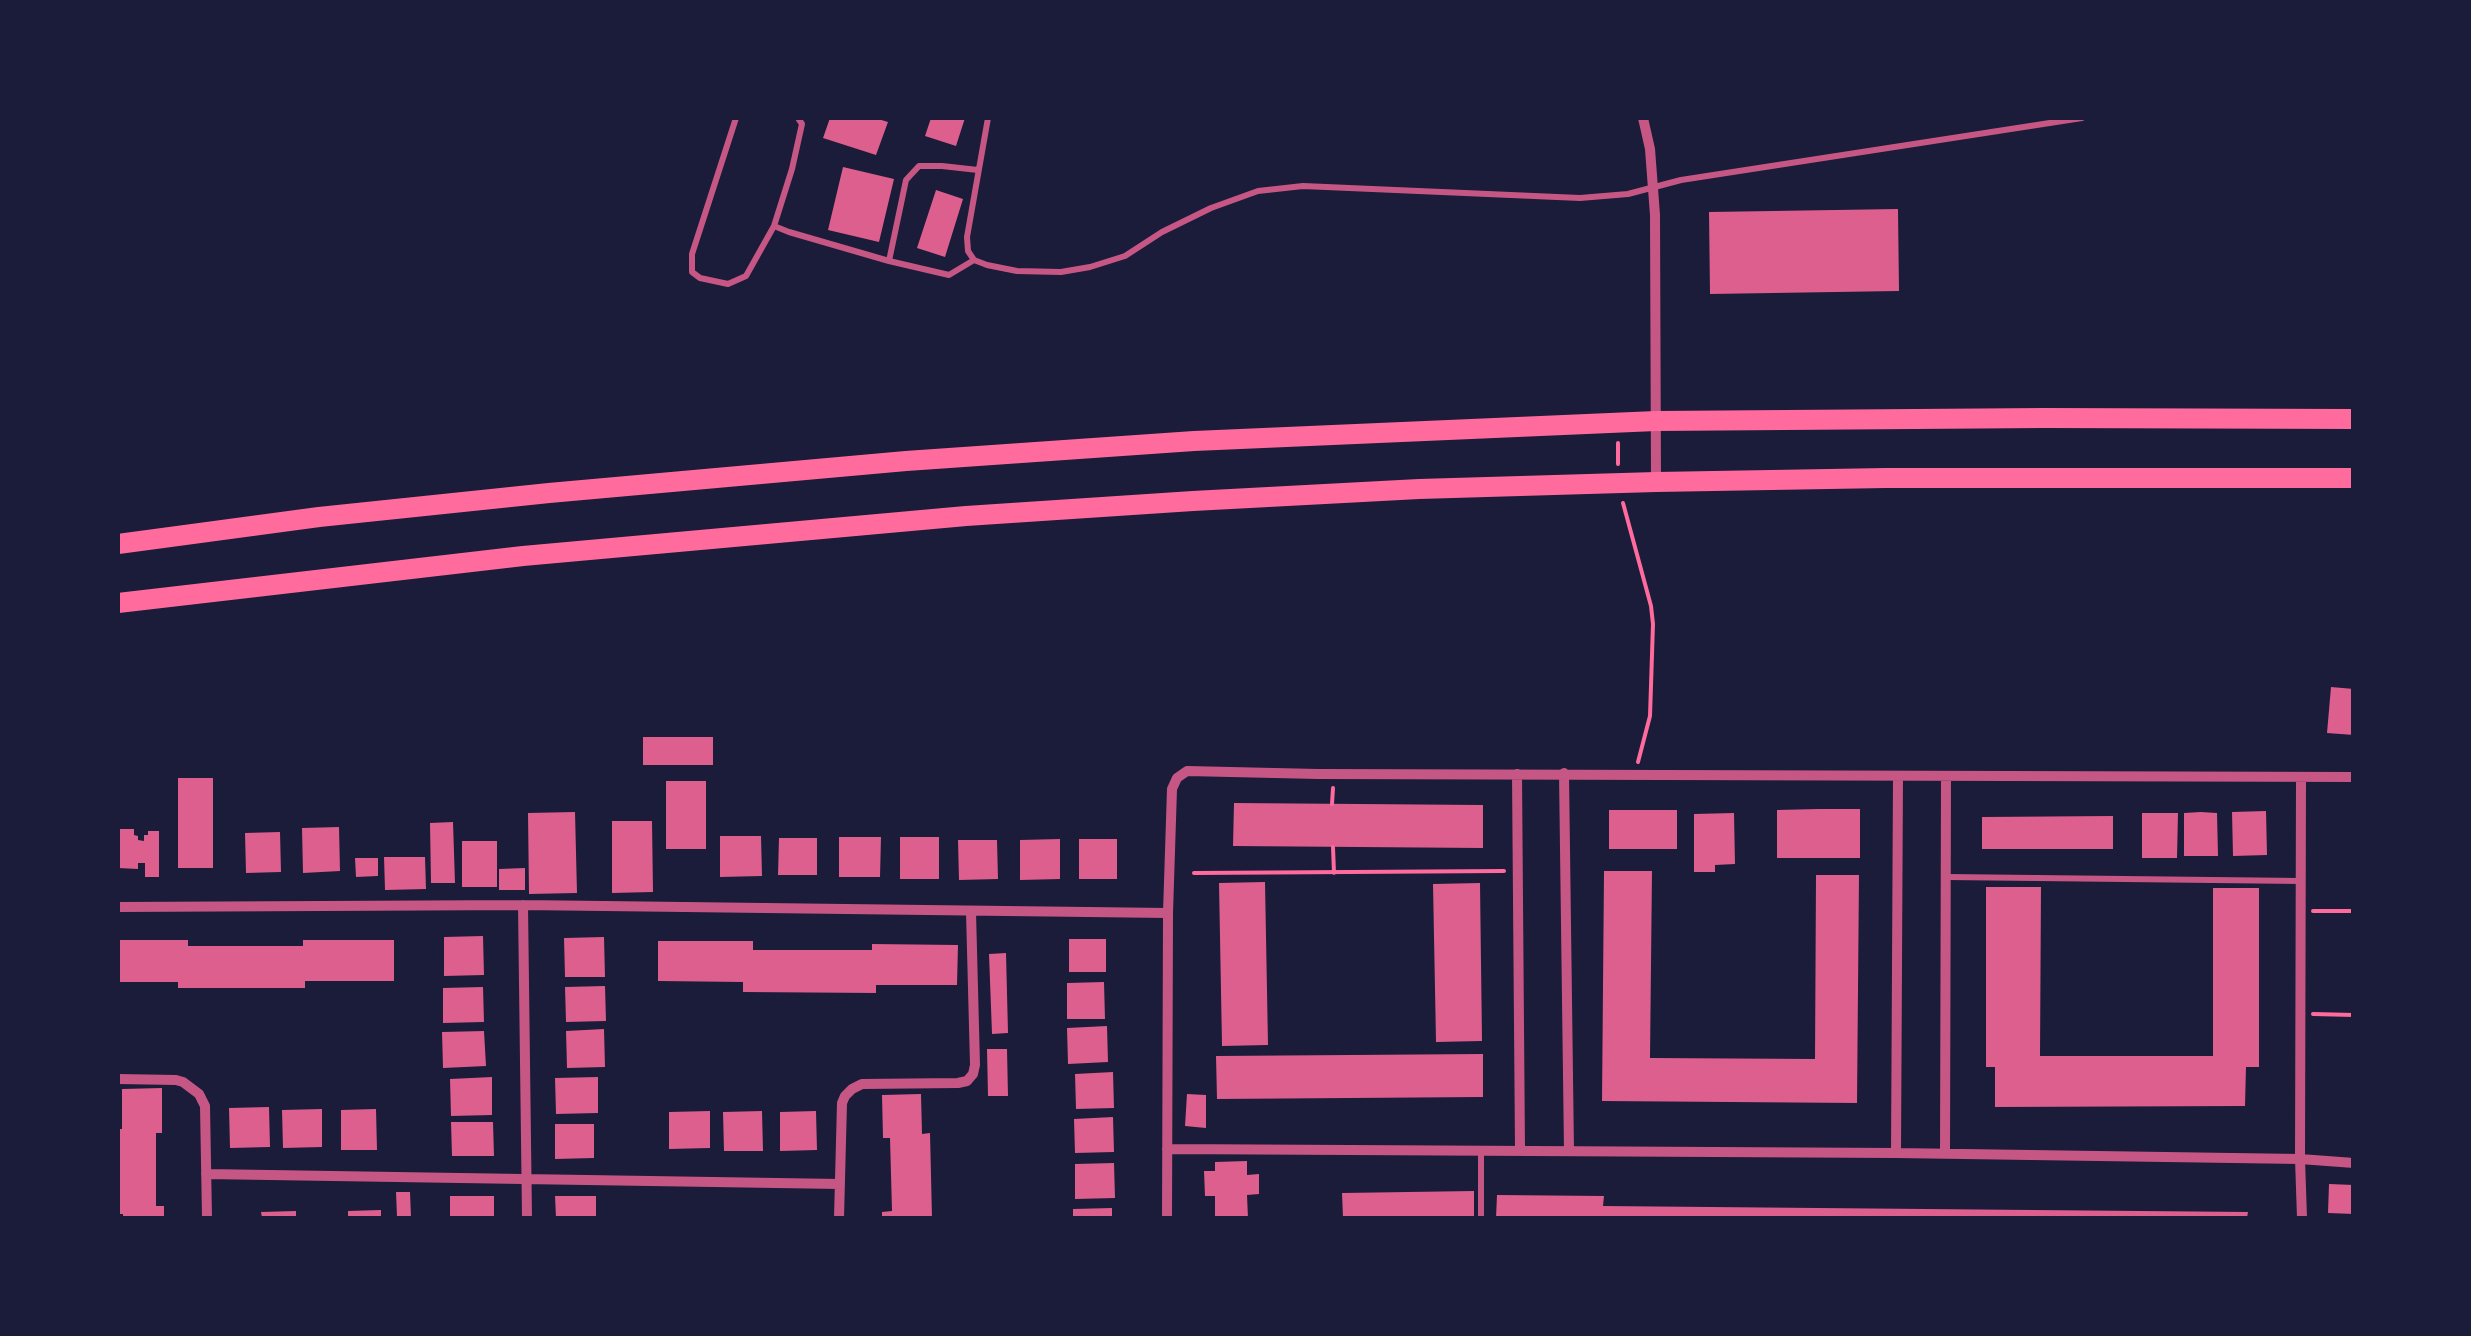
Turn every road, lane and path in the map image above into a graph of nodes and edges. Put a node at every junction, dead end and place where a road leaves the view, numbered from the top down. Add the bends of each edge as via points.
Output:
1 (736, 118) edge
2 (798, 118) edge
3 (988, 118) edge
4 (1643, 118) edge
5 (2082, 118) edge
6 (978, 170) junction
7 (1653, 186) junction
8 (774, 226) junction
9 (974, 260) junction
10 (888, 261) junction
11 (2354, 420) edge
12 (1656, 421) junction
13 (1617, 424) junction
14 (2354, 478) edge
15 (1656, 482) junction
16 (1619, 484) junction
17 (118, 544) edge
18 (118, 602) edge
19 (1564, 773) junction
20 (1517, 774) junction
21 (1634, 774) junction
22 (1898, 776) junction
23 (1946, 776) junction
24 (2354, 777) edge
25 (2301, 778) junction
26 (1334, 847) dead end
27 (1517, 871) junction
28 (1334, 872) junction
29 (1194, 873) dead end
30 (1947, 877) junction
31 (2300, 882) junction
32 (523, 905) junction
33 (118, 907) edge
34 (2354, 910) edge
35 (2300, 911) junction
36 (971, 912) junction
37 (1168, 913) junction
38 (2300, 1014) junction
39 (2354, 1015) edge
40 (118, 1080) edge
41 (1167, 1149) junction
42 (1482, 1150) junction
43 (1520, 1150) junction
44 (1569, 1150) junction
45 (1896, 1153) junction
46 (1945, 1153) junction
47 (2300, 1158) junction
48 (2354, 1163) edge
49 (206, 1174) junction
50 (526, 1180) junction
51 (840, 1184) junction
52 (207, 1218) edge
53 (527, 1218) edge
54 (839, 1218) edge
55 (1167, 1218) edge
56 (1481, 1218) edge
57 (2302, 1218) edge

1 - 8 lane via 692,272 728,284 746,276
2 - 8 lane via 796,154
3 - 6 lane
4 - 7 street
5 - 7 lane
6 - 9 lane via 967,237
6 - 10 lane via 919,166 906,180
7 - 9 lane via 1580,198 1303,186 1258,191 1210,208 1106,263 1061,272 1017,271
7 - 12 street
8 - 10 lane
9 - 10 lane via 949,275
11 - 12 main road
12 - 13 main road
12 - 15 street
13 - 16 path
13 - 17 main road via 924,460 530,495
14 - 15 main road
15 - 16 main road
16 - 18 main road via 966,516 522,556
16 - 21 path via 1653,624 1650,716
19 - 20 street
19 - 21 street
19 - 44 street
20 - 27 street
20 - 37 street via 1187,770 1172,788
21 - 22 street
22 - 23 street
22 - 45 street
23 - 25 street
23 - 30 street
24 - 25 street
25 - 31 street
26 - 28 path
27 - 28 path
27 - 43 street
28 - 29 path
30 - 31 lane
30 - 46 street
31 - 35 street
32 - 33 street
32 - 36 street
32 - 50 street
34 - 35 path
35 - 38 street
36 - 37 street
36 - 51 street via 973,1074 958,1083 852,1088 842,1103
37 - 41 street
38 - 39 path
38 - 47 street
40 - 49 street via 176,1080 199,1094
41 - 42 street
41 - 55 street
42 - 43 street
42 - 56 lane
43 - 44 street
44 - 45 street
45 - 46 street
46 - 47 street
47 - 48 street
47 - 57 street
49 - 50 street
49 - 52 street
50 - 51 street
50 - 53 street
51 - 54 street

